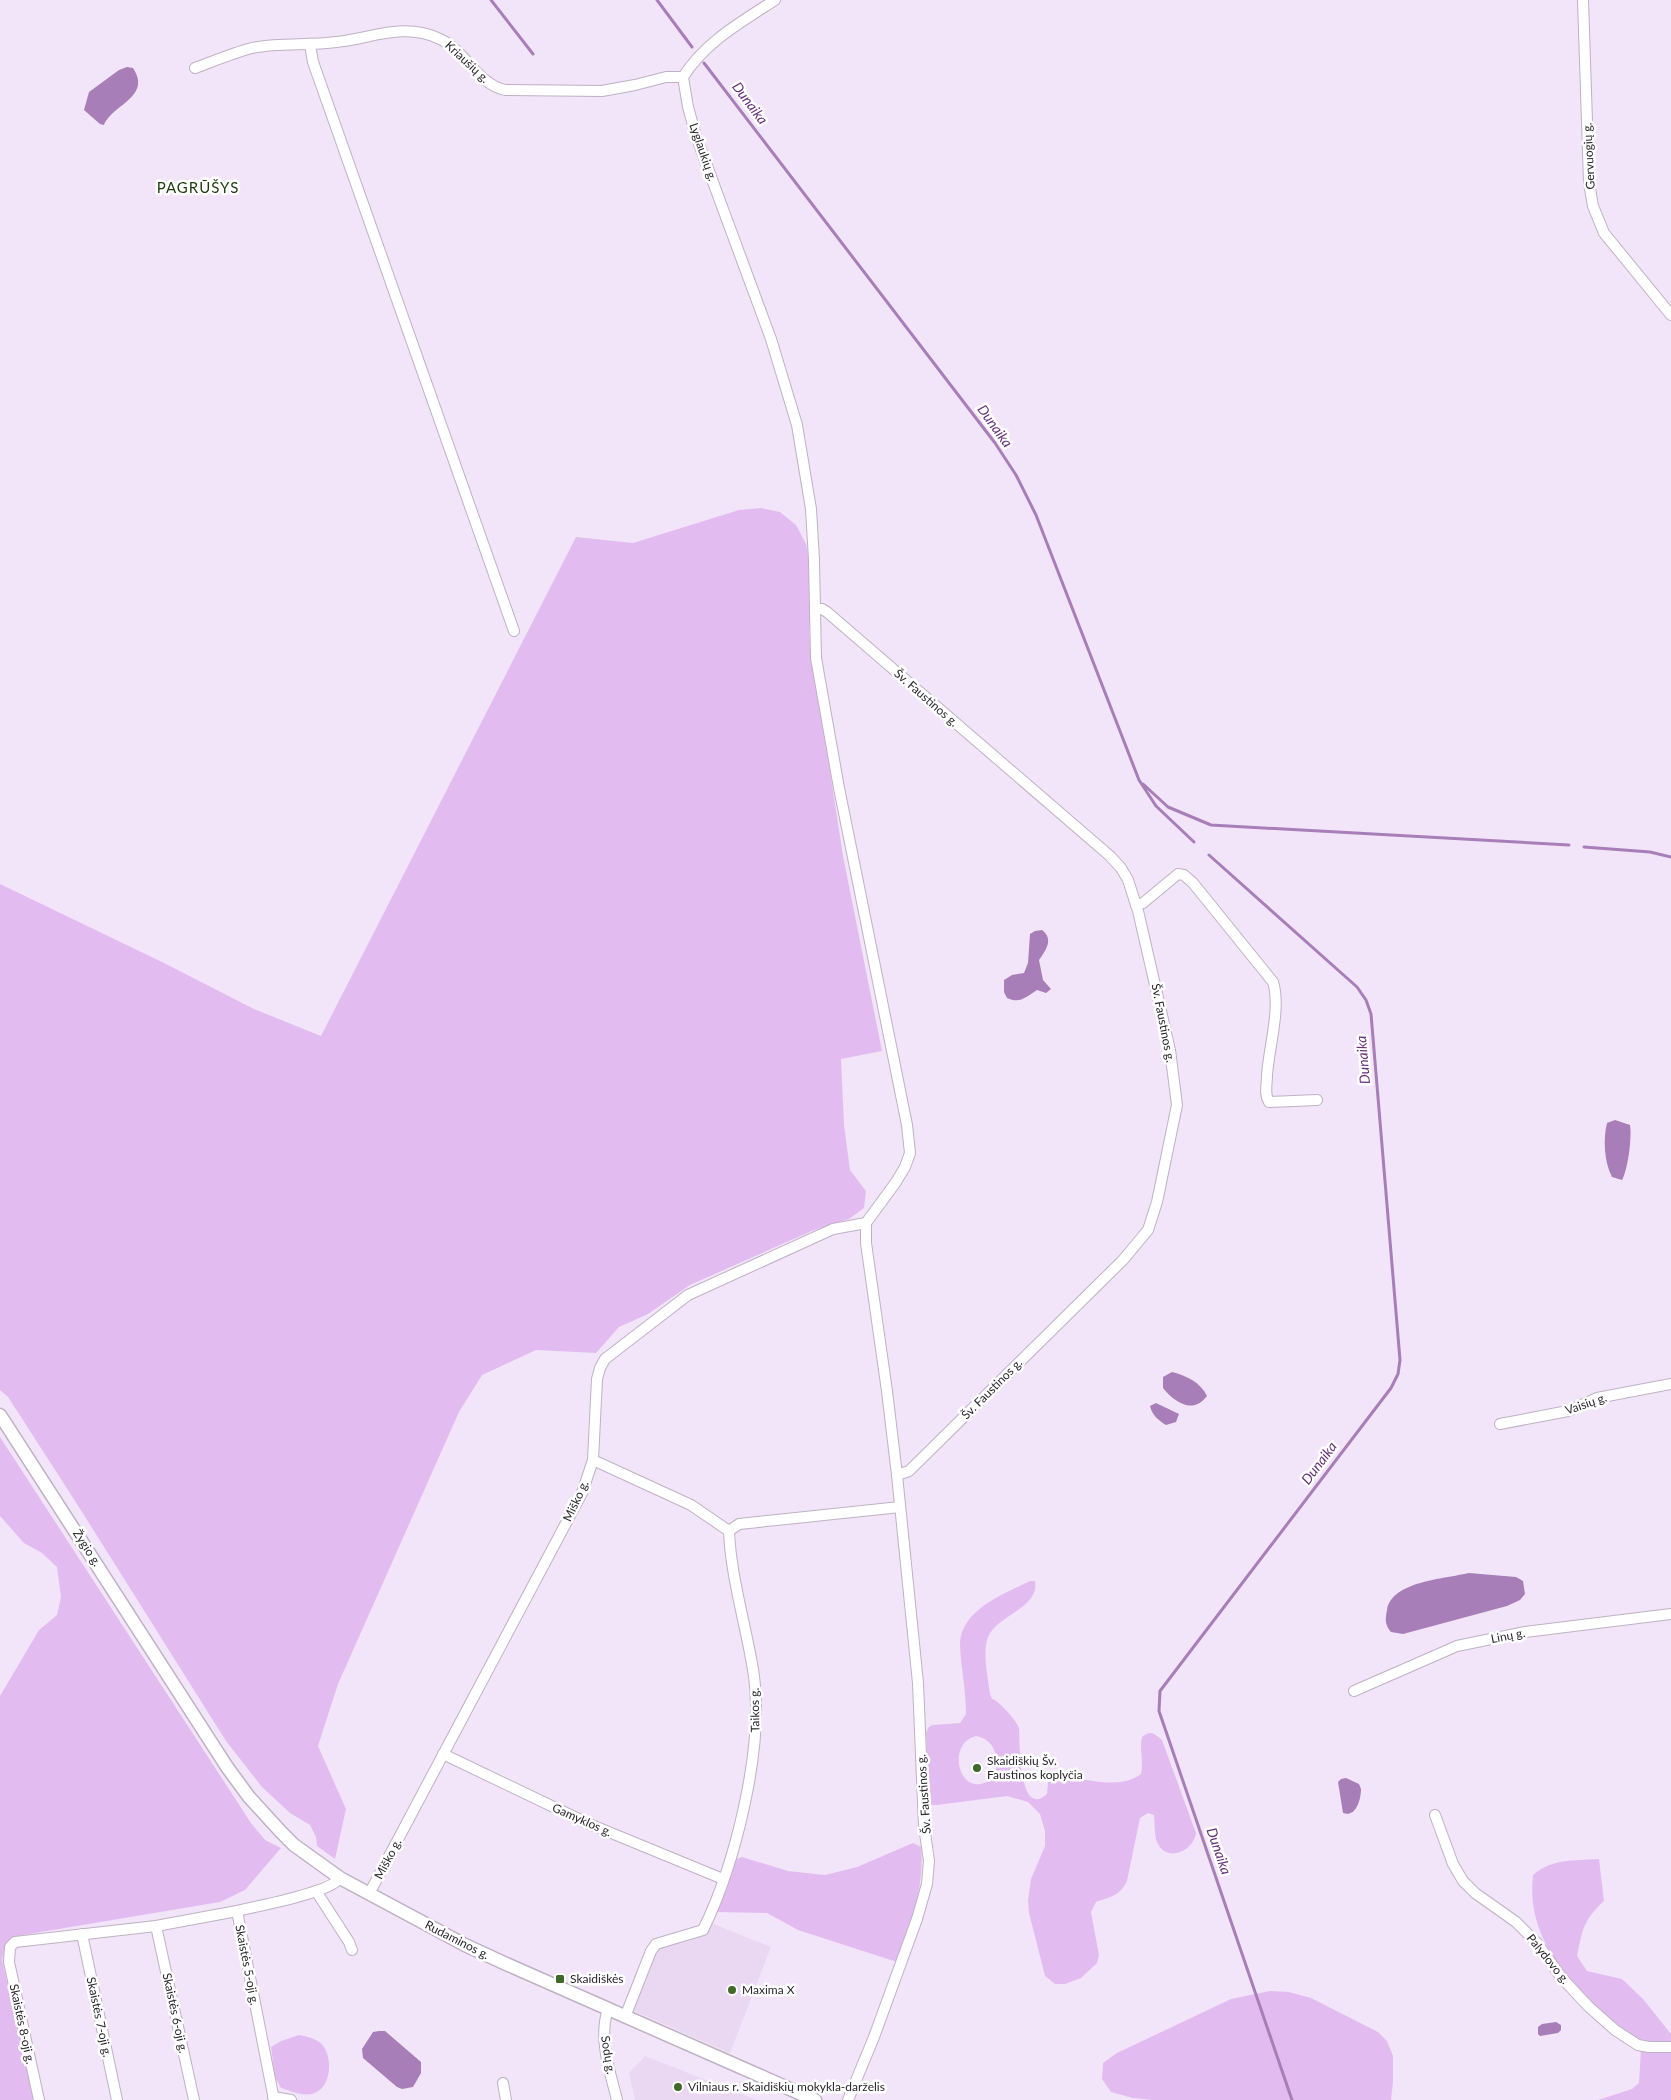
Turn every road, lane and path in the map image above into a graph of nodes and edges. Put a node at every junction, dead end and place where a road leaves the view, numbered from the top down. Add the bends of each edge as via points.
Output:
1 (775, 0) edge
2 (1583, 0) edge
3 (310, 45) junction
4 (195, 68) dead end
5 (683, 77) junction
6 (1671, 315) edge
7 (815, 609) junction
8 (514, 632) dead end
9 (1136, 905) junction
10 (1317, 1100) dead end
11 (866, 1223) junction
12 (1671, 1384) edge
13 (0, 1415) edge
14 (1500, 1424) dead end
15 (593, 1460) junction
16 (897, 1475) junction
17 (900, 1507) junction
18 (728, 1531) junction
19 (1671, 1614) edge
20 (173, 1683) joint
21 (1354, 1691) dead end
22 (443, 1754) junction
23 (1435, 1815) dead end
24 (340, 1878) junction
25 (722, 1879) junction
26 (316, 1891) junction
27 (370, 1894) junction
28 (237, 1911) junction
29 (156, 1926) junction
30 (82, 1934) junction
31 (352, 1950) dead end
32 (608, 2010) junction
33 (625, 2018) junction
34 (1671, 2047) edge
35 (503, 2083) dead end
36 (274, 2099) edge
37 (39, 2100) edge
38 (116, 2100) edge
39 (194, 2100) edge
40 (291, 2100) edge
41 (506, 2100) edge
42 (617, 2100) edge
43 (815, 2100) edge
44 (848, 2100) edge

1 - 5 street via 705,48
2 - 6 street, Gervuogių g. via 1589,183 1593,206 1604,233
3 - 4 street, Kriaušių g. via 254,48
3 - 5 street, Kriaušių g. via 406,30 425,33 456,48 491,84 505,90 602,91 666,77
3 - 8 street via 313,62
5 - 7 street, Lyglaukių g. via 696,136 771,339 797,426 811,509
7 - 9 street, Šv. Faustinos g. via 827,612 1110,856 1128,880
7 - 11 street via 816,658 910,1153 896,1182
9 - 10 street via 1143,903 1178,874 1193,883 1273,982 1277,994 1268,1058 1266,1096 1269,1102
9 - 16 street, Šv. Faustinos g. via 1170,1050 1177,1105 1159,1194 1148,1230 1123,1260 909,1471
11 - 15 street, Miško g. via 833,1229 688,1294 605,1359 597,1379
11 - 16 street, Šv. Faustinos g.
12 - 14 street, Vaisių g. via 1597,1398 1568,1411
13 - 20 main road, Žygio g.
15 - 18 street via 691,1505
15 - 22 street, Miško g. via 582,1493
16 - 17 street, Šv. Faustinos g.
17 - 18 street via 739,1524
17 - 44 street, Šv. Faustinos g. via 918,1684 924,1826 929,1861 917,1919
18 - 25 street, Taikos g. via 754,1678 756,1707 748,1785
19 - 21 street, Linų g. via 1525,1632 1457,1646
20 - 24 main road, Rudaminos g. via 249,1797 294,1845
22 - 25 street, Gamyklos g. via 587,1823
22 - 27 street, Miško g.
23 - 34 street, Palydovo g. via 1452,1864 1463,1880 1537,1943 1561,1977 1588,2006 1638,2045
24 - 26 street, Skaistės 5-oji g. via 337,1883
24 - 27 main road, Rudaminos g.
25 - 33 street, Taikos g. via 702,1930 656,1944 651,1951
26 - 28 street, Skaistės 5-oji g.
26 - 31 street
27 - 32 main road, Rudaminos g. via 465,1945
28 - 29 street
28 - 36 street, Skaistės 5-oji g.
29 - 30 street
29 - 39 street, Skaistės 6-oji g.
30 - 37 street, Skaistės 8-oji g. via 20,1940 10,1947 9,1962
30 - 38 street, Skaistės 7-oji g.
32 - 33 main road, Rudaminos g.
32 - 42 street, Sodų g. via 604,2038
33 - 43 main road, Rudaminos g.
35 - 41 street
36 - 40 street

